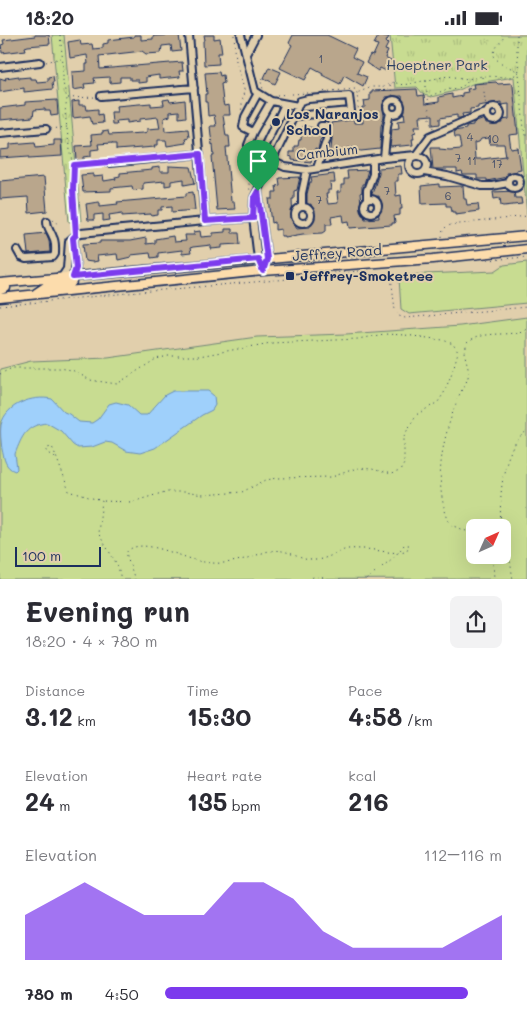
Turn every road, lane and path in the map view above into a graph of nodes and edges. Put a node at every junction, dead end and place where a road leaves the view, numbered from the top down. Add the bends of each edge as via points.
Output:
1 (60, 35) edge
2 (189, 35) edge
3 (241, 35) edge
4 (256, 35) edge
5 (505, 35) edge
6 (517, 35) edge
7 (246, 54) junction
8 (63, 57) junction
9 (40, 63) joint
10 (0, 67) edge
11 (519, 72) junction
12 (482, 76) junction
13 (469, 79) junction
14 (426, 80) junction
15 (389, 84) junction
16 (194, 89) junction
17 (258, 93) junction
18 (101, 96) joint
19 (430, 96) junction
20 (349, 97) junction
21 (67, 99) junction
22 (394, 100) junction
23 (271, 101) junction
24 (285, 104) junction
25 (298, 107) junction
26 (390, 113) junction
27 (487, 113) joint
28 (294, 116) junction
29 (321, 126) dead end
30 (67, 127) junction
31 (434, 128) dead end
32 (46, 129) joint
33 (0, 133) edge
34 (253, 133) junction
35 (527, 138) edge
36 (200, 154) junction
37 (416, 155) junction
38 (258, 157) junction
39 (384, 158) junction
40 (373, 160) junction
41 (272, 162) junction
42 (109, 163) joint
43 (74, 165) junction
44 (317, 168) junction
45 (308, 170) junction
46 (424, 172) junction
47 (508, 183) dead end
48 (258, 191) junction
49 (367, 200) dead end
50 (302, 207) dead end
51 (527, 216) edge
52 (253, 218) junction
53 (49, 220) joint
54 (205, 221) junction
55 (60, 225) dead end
56 (75, 236) junction
57 (527, 236) edge
58 (442, 243) junction
59 (527, 249) edge
60 (17, 250) dead end
61 (263, 259) junction
62 (389, 262) junction
63 (263, 271) junction
64 (361, 271) dead end
65 (73, 277) junction
66 (61, 278) junction
67 (3, 283) edge
68 (0, 290) edge
69 (34, 294) junction
70 (0, 298) edge
71 (0, 306) edge
72 (527, 307) edge
73 (527, 329) edge
74 (0, 373) edge
75 (527, 431) edge
76 (55, 457) dead end
77 (102, 501) junction
78 (501, 519) edge
79 (466, 531) edge
80 (493, 564) edge
81 (511, 564) edge
82 (121, 579) edge
83 (135, 579) edge
84 (308, 579) edge
85 (326, 579) edge
86 (366, 579) edge
87 (494, 579) edge
88 (513, 579) edge

1 - 8 path
2 - 16 street
3 - 7 street
4 - 7 street
5 - 11 path via 494,57
6 - 11 path
7 - 17 street
8 - 9 path
8 - 21 path
9 - 10 street
11 - 12 path via 508,77
11 - 35 path
12 - 13 path
12 - 27 path
13 - 14 path via 448,76
13 - 19 path via 462,87 450,87
14 - 15 path via 404,85
14 - 19 path
15 - 20 path
15 - 22 path
16 - 18 street
16 - 36 street
17 - 23 street
17 - 34 street via 245,117 244,127
18 - 21 path
19 - 31 path via 427,102
20 - 25 street via 308,99 300,101
20 - 28 street via 350,111
21 - 30 path
22 - 26 street via 387,105
22 - 26 street via 400,103 401,111 394,115
23 - 24 street
23 - 34 street
24 - 25 street
24 - 38 street
25 - 28 street
26 - 39 street
27 - 37 street via 430,137
28 - 41 street
29 - 44 street via 327,129 327,139
30 - 32 path
30 - 43 path
32 - 33 street
34 - 38 street via 248,145
36 - 42 street
36 - 54 street
37 - 39 street, Cambium
37 - 46 street via 426,161
37 - 46 street via 411,158 409,167 415,173
38 - 41 street, Cambium
39 - 40 street, Cambium
40 - 44 street, Cambium
40 - 49 street
41 - 45 street, Cambium
41 - 48 street
42 - 43 path
43 - 56 path
44 - 45 street, Cambium
45 - 50 street
46 - 47 street via 482,187
48 - 52 street via 254,198
48 - 61 street
51 - 58 path via 451,225 442,231
52 - 54 street
52 - 61 street
53 - 55 path
53 - 60 street via 47,227 55,244 52,257 26,259
54 - 56 street
56 - 65 street via 76,268
56 - 66 street via 69,241 67,269
57 - 58 main road, Jeffrey Road
58 - 61 main road, Jeffrey Road
59 - 62 main road, Jeffrey Road
61 - 63 street
61 - 65 main road, Jeffrey Road
62 - 63 main road, Jeffrey Road
62 - 72 path via 395,310 405,318
63 - 69 main road, Jeffrey Road
64 - 71 path
65 - 66 main road, Jeffrey Road
65 - 69 main road via 70,284 45,287
66 - 67 main road, Jeffrey Road
67 - 68 main road via 6,288
69 - 70 main road, Jeffrey Road
73 - 79 path via 520,333 484,334 467,343 468,379 459,395 442,451 440,486 450,523
74 - 77 path via 12,368 59,368 72,370 90,380 117,384 156,359 168,356 199,356 270,343 358,339 384,334 443,340 453,344 458,352 444,393 438,402 416,415 404,436 404,464 400,471 391,474 357,468 332,477 272,479 236,493 165,492 132,502
75 - 78 path via 514,444 506,465
76 - 77 path via 69,491
77 - 82 path via 98,533 118,567
80 - 87 path
81 - 88 path
83 - 86 path via 126,553 136,546 149,546 204,562 230,563 271,551 288,551 312,560 352,549 398,553
84 - 85 path via 320,576

